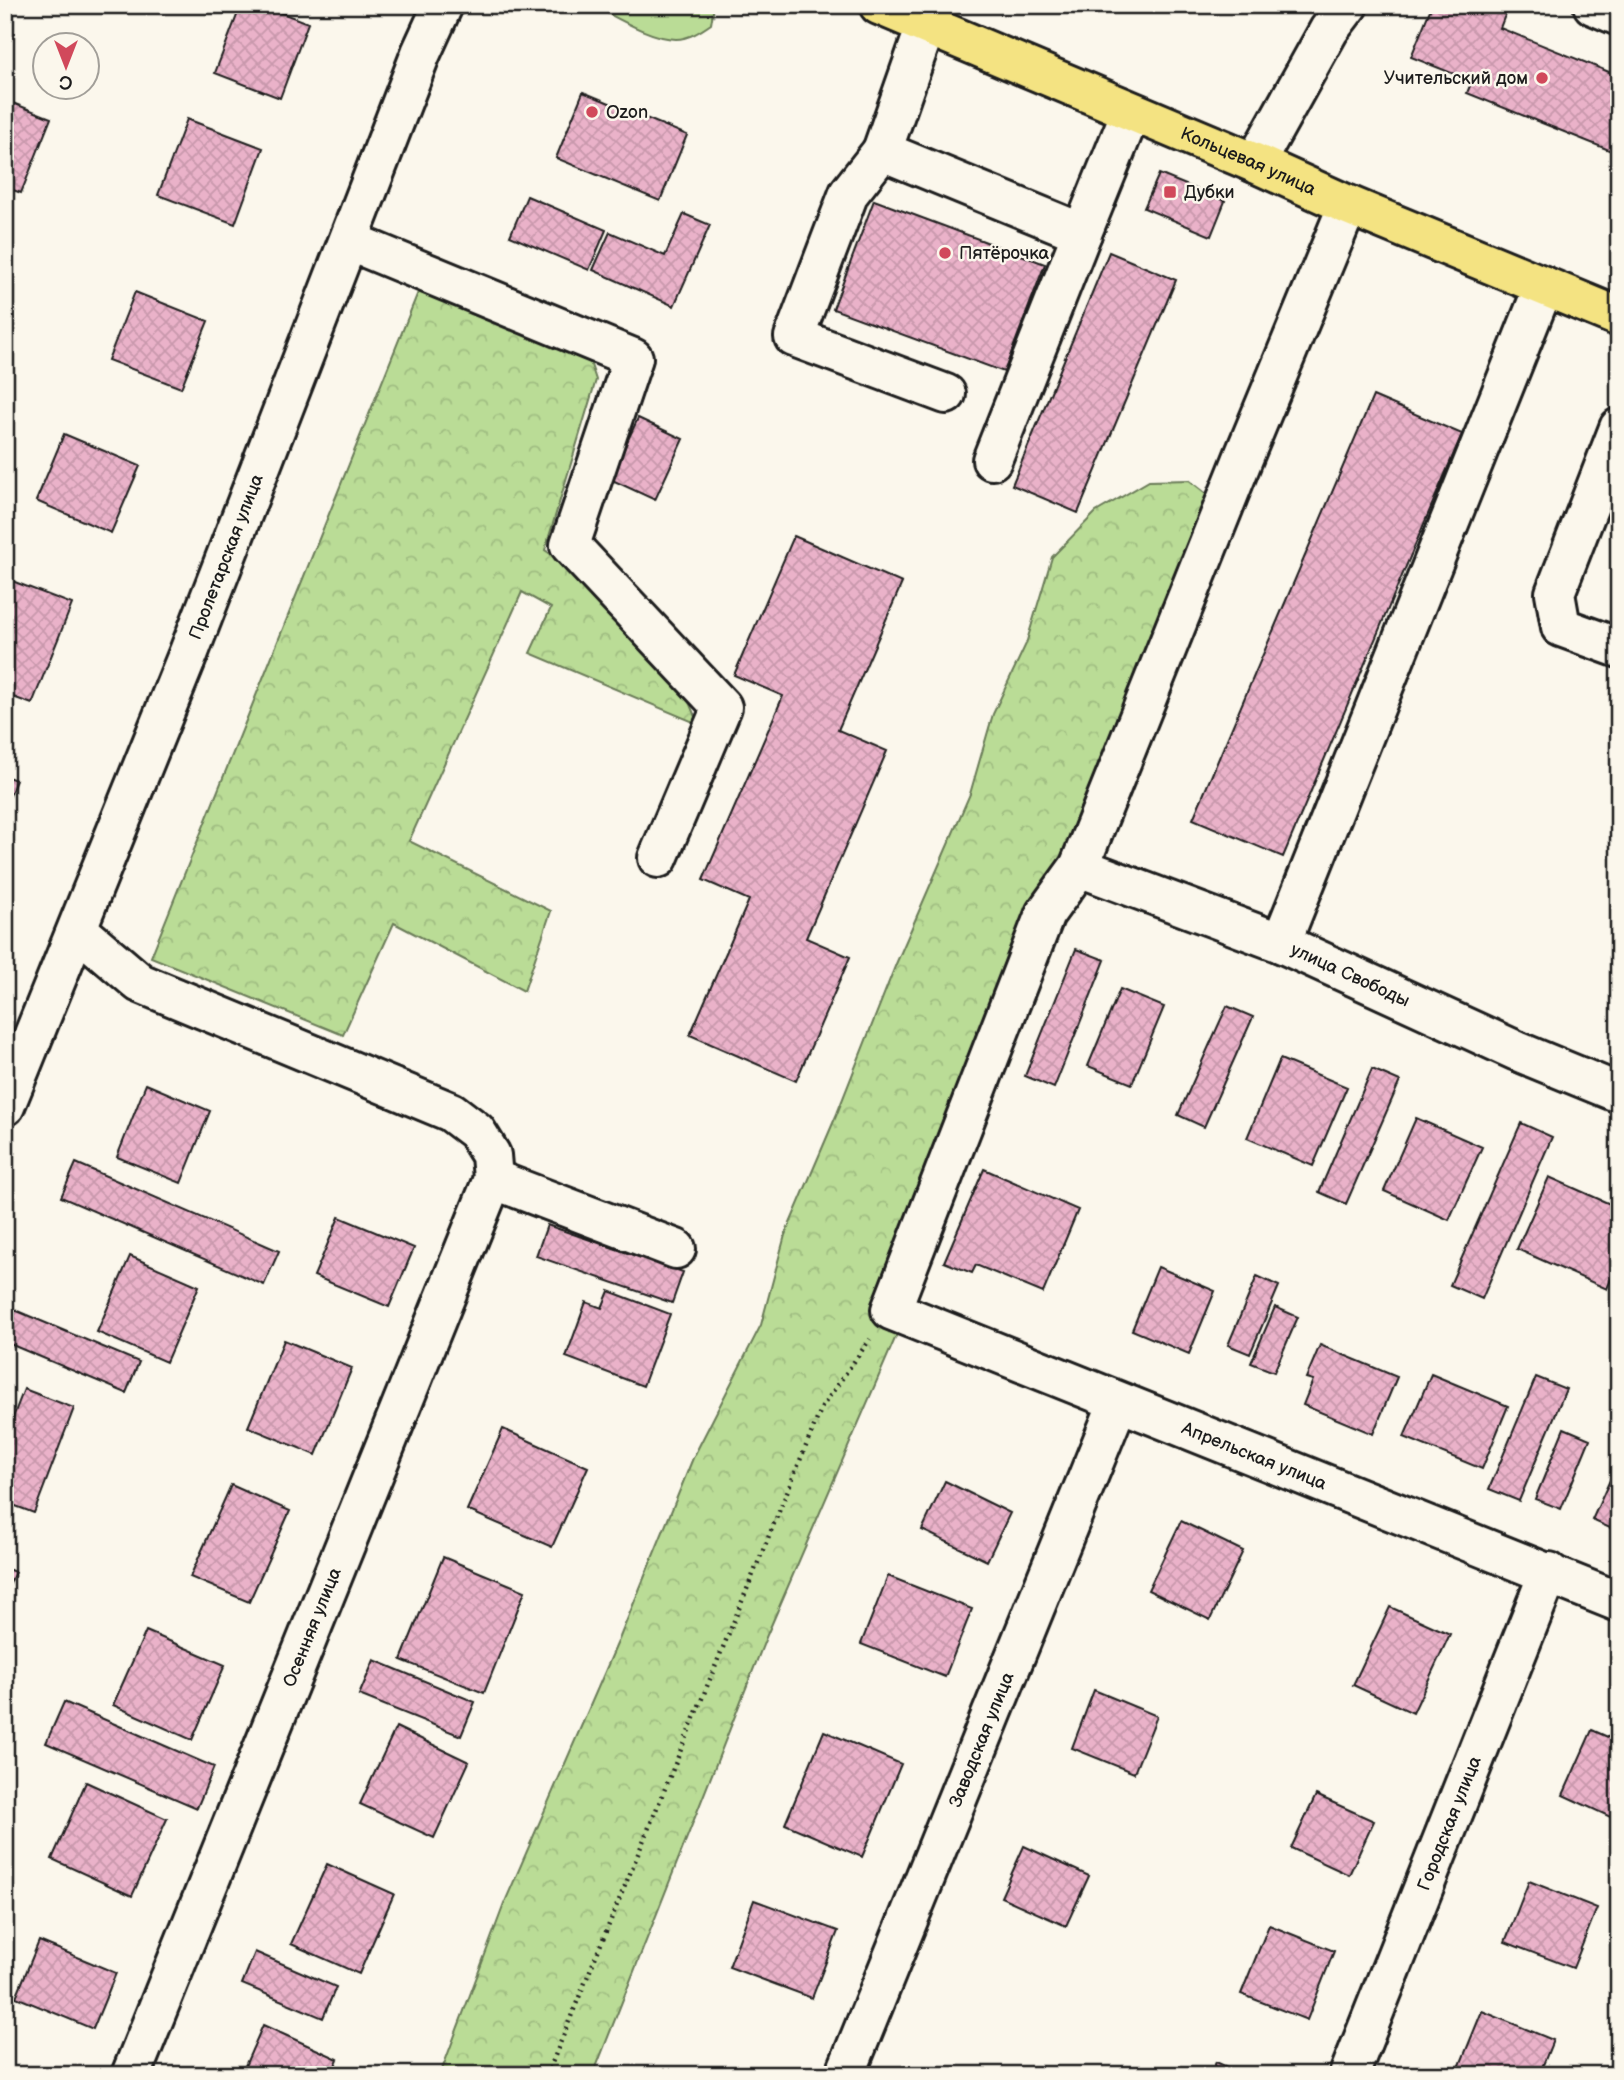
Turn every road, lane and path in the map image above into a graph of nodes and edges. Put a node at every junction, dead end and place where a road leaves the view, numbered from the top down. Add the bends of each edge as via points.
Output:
1 (443, 5) edge
2 (879, 5) edge
3 (1348, 5) edge
4 (1593, 5) edge
5 (1619, 16) edge
6 (926, 26) junction
7 (1131, 112) junction
8 (882, 151) junction
9 (1255, 163) junction
10 (1348, 205) junction
11 (1082, 233) junction
12 (349, 241) junction
13 (1544, 285) junction
14 (1619, 317) edge
15 (946, 394) dead end
16 (1619, 428) edge
17 (992, 460) dead end
18 (1619, 648) edge
19 (658, 858) dead end
20 (1079, 867) junction
21 (78, 930) junction
22 (1281, 943) junction
23 (1619, 1093) edge
24 (5, 1106) edge
25 (493, 1179) junction
26 (676, 1249) dead end
27 (891, 1310) junction
28 (1118, 1403) junction
29 (1549, 1572) junction
30 (1619, 1602) edge
31 (131, 2075) edge
32 (547, 2075) edge
33 (845, 2075) edge
34 (1349, 2075) edge

1 - 12 street, Пролетарская улица
2 - 6 main road, Кольцевая улица
3 - 9 street via 1329,30
4 - 5 street
6 - 7 main road, Кольцевая улица
6 - 8 street
7 - 9 main road, Кольцевая улица
7 - 11 street
8 - 11 street
8 - 15 street via 849,193 794,337
9 - 10 main road, Кольцевая улица
10 - 13 main road, Кольцевая улица
10 - 20 street
11 - 17 street
12 - 19 street via 633,358 570,545 722,707
12 - 21 street, Пролетарская улица
13 - 14 main road, Кольцевая улица
13 - 22 street
16 - 18 street via 1555,593 1561,627
20 - 22 street, улица Свободы
20 - 27 street via 1045,914
21 - 24 street, Пролетарская улица
21 - 25 street via 140,983 451,1112 476,1131 491,1155
22 - 23 street, улица Свободы
25 - 26 street
25 - 31 street, Осенняя улица
27 - 28 street, Апрельская улица
27 - 32 path via 822,1407
28 - 29 street, Апрельская улица
28 - 33 street, Заводская улица
29 - 30 street, Апрельская улица
29 - 34 street, Городская улица

